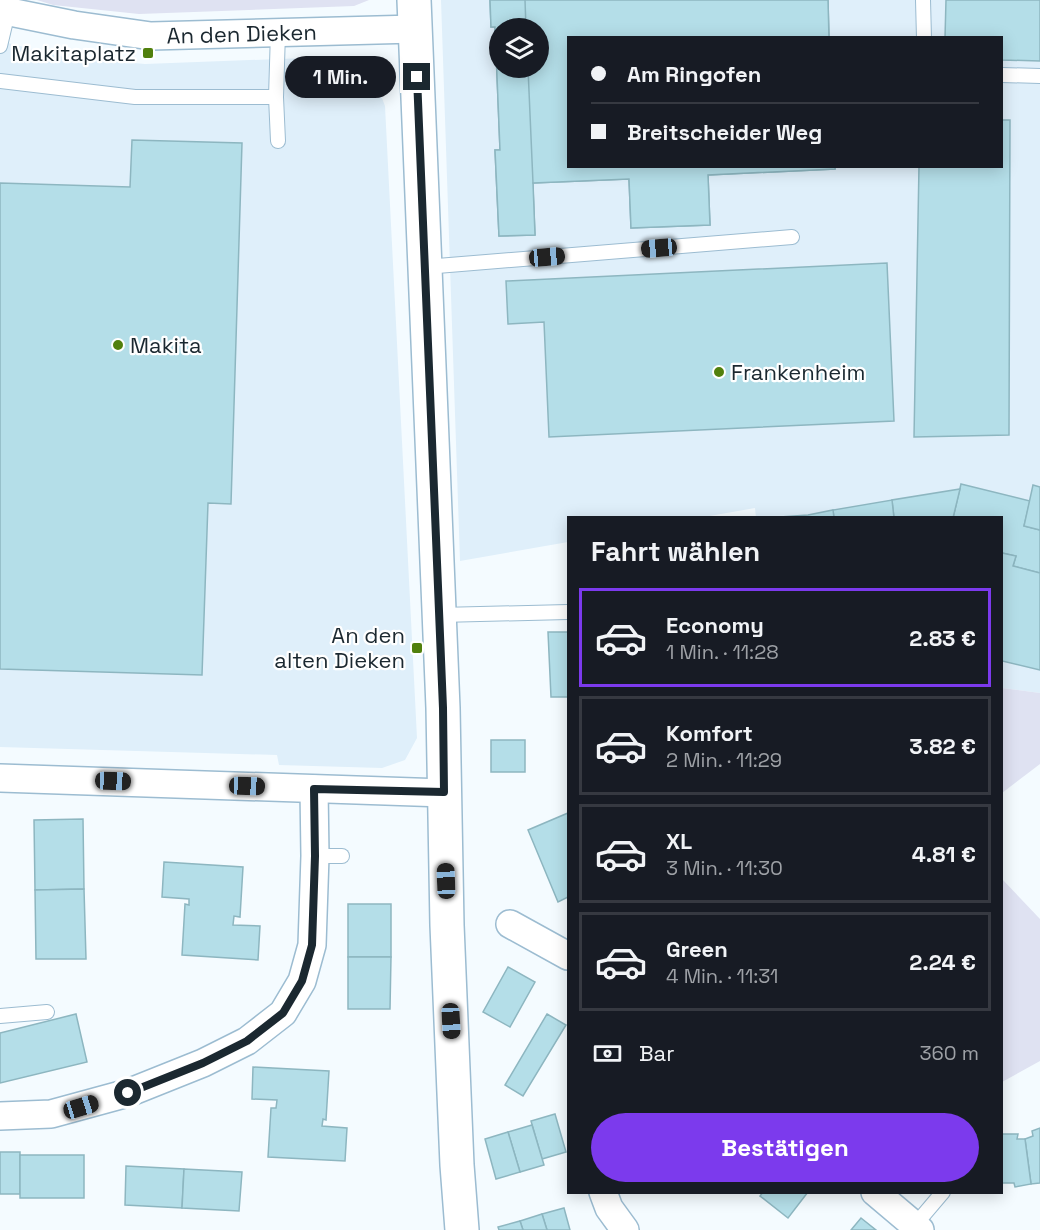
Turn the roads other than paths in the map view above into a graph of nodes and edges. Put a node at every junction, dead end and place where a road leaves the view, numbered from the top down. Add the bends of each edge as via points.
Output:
1 (923, 0) edge
2 (4, 11) edge
3 (415, 15) edge
4 (278, 32) junction
5 (924, 36) edge
6 (0, 46) edge
7 (1003, 75) edge
8 (1040, 76) edge
9 (0, 81) edge
10 (276, 97) junction
11 (278, 141) dead end
12 (792, 237) dead end
13 (425, 267) junction
14 (567, 612) edge
15 (438, 615) junction
16 (0, 778) edge
17 (314, 789) junction
18 (444, 792) junction
19 (342, 855) dead end
20 (315, 856) junction
21 (510, 924) dead end
22 (567, 955) edge
23 (47, 1012) dead end
24 (0, 1016) edge
25 (0, 1116) edge
26 (604, 1194) edge
27 (877, 1194) edge
28 (942, 1194) edge
29 (917, 1227) edge
30 (462, 1230) edge
31 (625, 1230) edge

1 - 5 lane
2 - 4 street, An den Dieken via 151,36
2 - 6 lane
3 - 4 street, An den Dieken
3 - 13 main road
4 - 10 lane
7 - 8 lane
9 - 10 lane via 135,98
10 - 11 lane
12 - 13 lane
13 - 15 main road
14 - 15 lane
15 - 18 main road
16 - 17 street
17 - 18 street
17 - 20 street
18 - 30 main road
19 - 20 lane
20 - 25 street via 312,945 302,981 283,1013 247,1041 128,1093 51,1114
21 - 22 street
23 - 24 lane
26 - 31 street
27 - 29 street
28 - 29 lane

